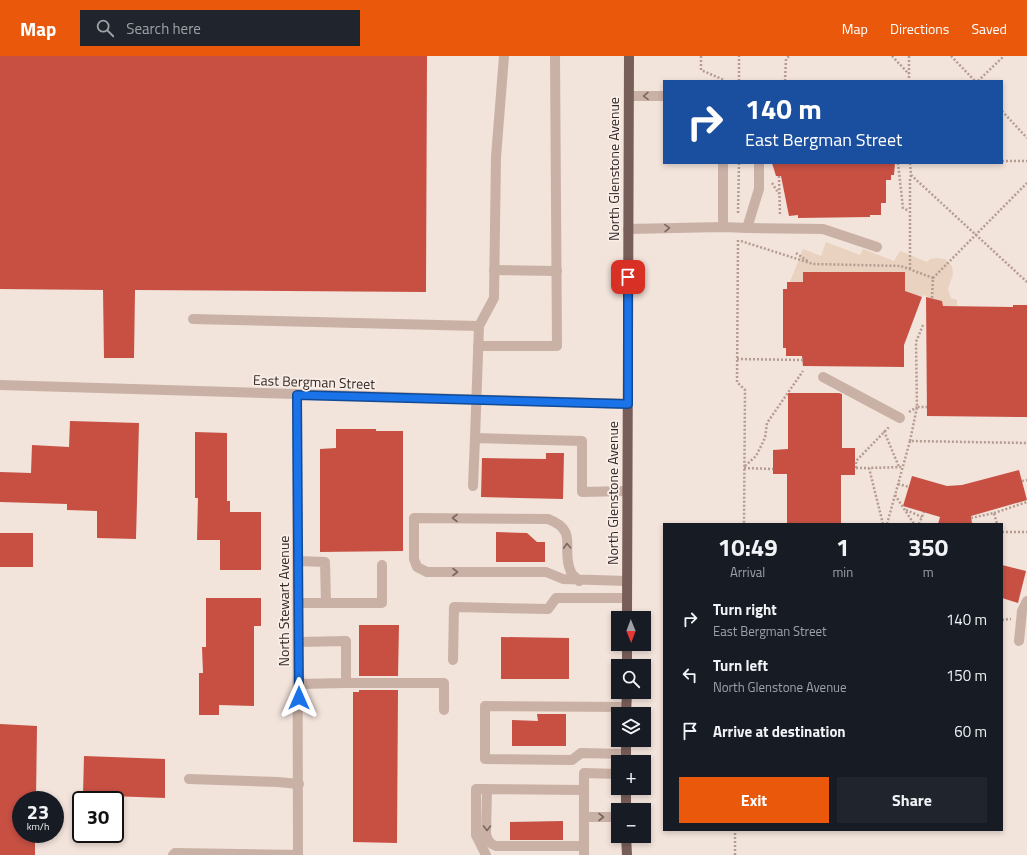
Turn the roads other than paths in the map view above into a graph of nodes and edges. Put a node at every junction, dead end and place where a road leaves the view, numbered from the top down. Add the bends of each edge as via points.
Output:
1 (504, 56) edge
2 (555, 56) edge
3 (629, 56) edge
4 (628, 96) junction
5 (663, 96) edge
6 (723, 164) edge
7 (759, 164) edge
8 (723, 227) junction
9 (742, 228) junction
10 (628, 229) junction
11 (877, 248) dead end
12 (494, 270) junction
13 (557, 271) junction
14 (193, 319) dead end
15 (479, 326) junction
16 (478, 346) junction
17 (823, 377) dead end
18 (0, 385) edge
19 (297, 395) junction
20 (476, 400) junction
21 (628, 404) junction
22 (900, 418) road end
23 (475, 438) junction
24 (473, 486) dead end
25 (628, 491) junction
26 (298, 561) junction
27 (382, 565) dead end
28 (580, 580) junction
29 (627, 581) junction
30 (627, 598) junction
31 (1027, 601) edge
32 (298, 603) junction
33 (326, 603) junction
34 (627, 611) edge
35 (1018, 641) dead end
36 (298, 642) junction
37 (453, 660) dead end
38 (346, 683) junction
39 (299, 684) junction
40 (444, 710) dead end
41 (611, 710) edge
42 (611, 756) edge
43 (611, 774) edge
44 (189, 779) dead end
45 (299, 784) junction
46 (487, 789) junction
47 (584, 790) junction
48 (584, 817) junction
49 (611, 817) edge
50 (626, 843) edge
51 (584, 851) edge
52 (298, 854) edge
53 (173, 855) edge
54 (486, 855) edge
55 (627, 855) edge

1 - 12 street via 496,157
2 - 13 street
3 - 4 main road, North Glenstone Avenue
5 -> 4 street
4 - 10 main road, North Glenstone Avenue
6 - 8 street
7 - 9 street via 758,189
8 - 9 street
10 -> 8 street
9 - 11 street via 823,229
10 - 21 main road, North Glenstone Avenue
12 - 13 street
12 - 15 street via 494,298
13 - 16 street via 557,346
14 - 15 street
15 - 16 street
16 - 20 street
17 - 22 street
18 - 19 street, East Bergman Street
19 - 20 street, East Bergman Street
19 - 26 street, North Stewart Avenue
20 - 21 street, East Bergman Street
20 - 23 street
21 - 25 main road, North Glenstone Avenue
23 - 24 street
23 - 25 street via 582,441 582,492
25 - 29 main road, North Glenstone Avenue
26 - 32 street, North Stewart Avenue
26 - 33 street via 325,562
27 - 33 street via 382,603
28 -> 28 street via 571,573 565,531 558,523 548,519 414,518 414,559 417,567 427,572 546,572 563,579
28 - 29 street
29 - 30 main road, North Glenstone Avenue
30 - 34 main road, North Glenstone Avenue
30 - 37 street via 556,598 548,609 454,607
31 - 35 street via 1022,611
32 - 33 street
32 - 36 street, North Stewart Avenue
36 - 38 street via 346,641
36 - 39 street, North Stewart Avenue
38 - 39 street
38 - 40 street via 444,683
39 - 45 street, North Stewart Avenue
41 - 42 street via 485,706 484,736 485,759 572,760 580,753
43 - 47 street via 584,773
44 - 45 street
45 - 52 street, North Stewart Avenue
46 - 47 street
46 -> 51 street via 486,834 491,844
46 - 54 street via 476,789 476,835
47 - 48 street
48 -> 49 street
48 - 51 street
50 - 55 main road
52 - 53 street

